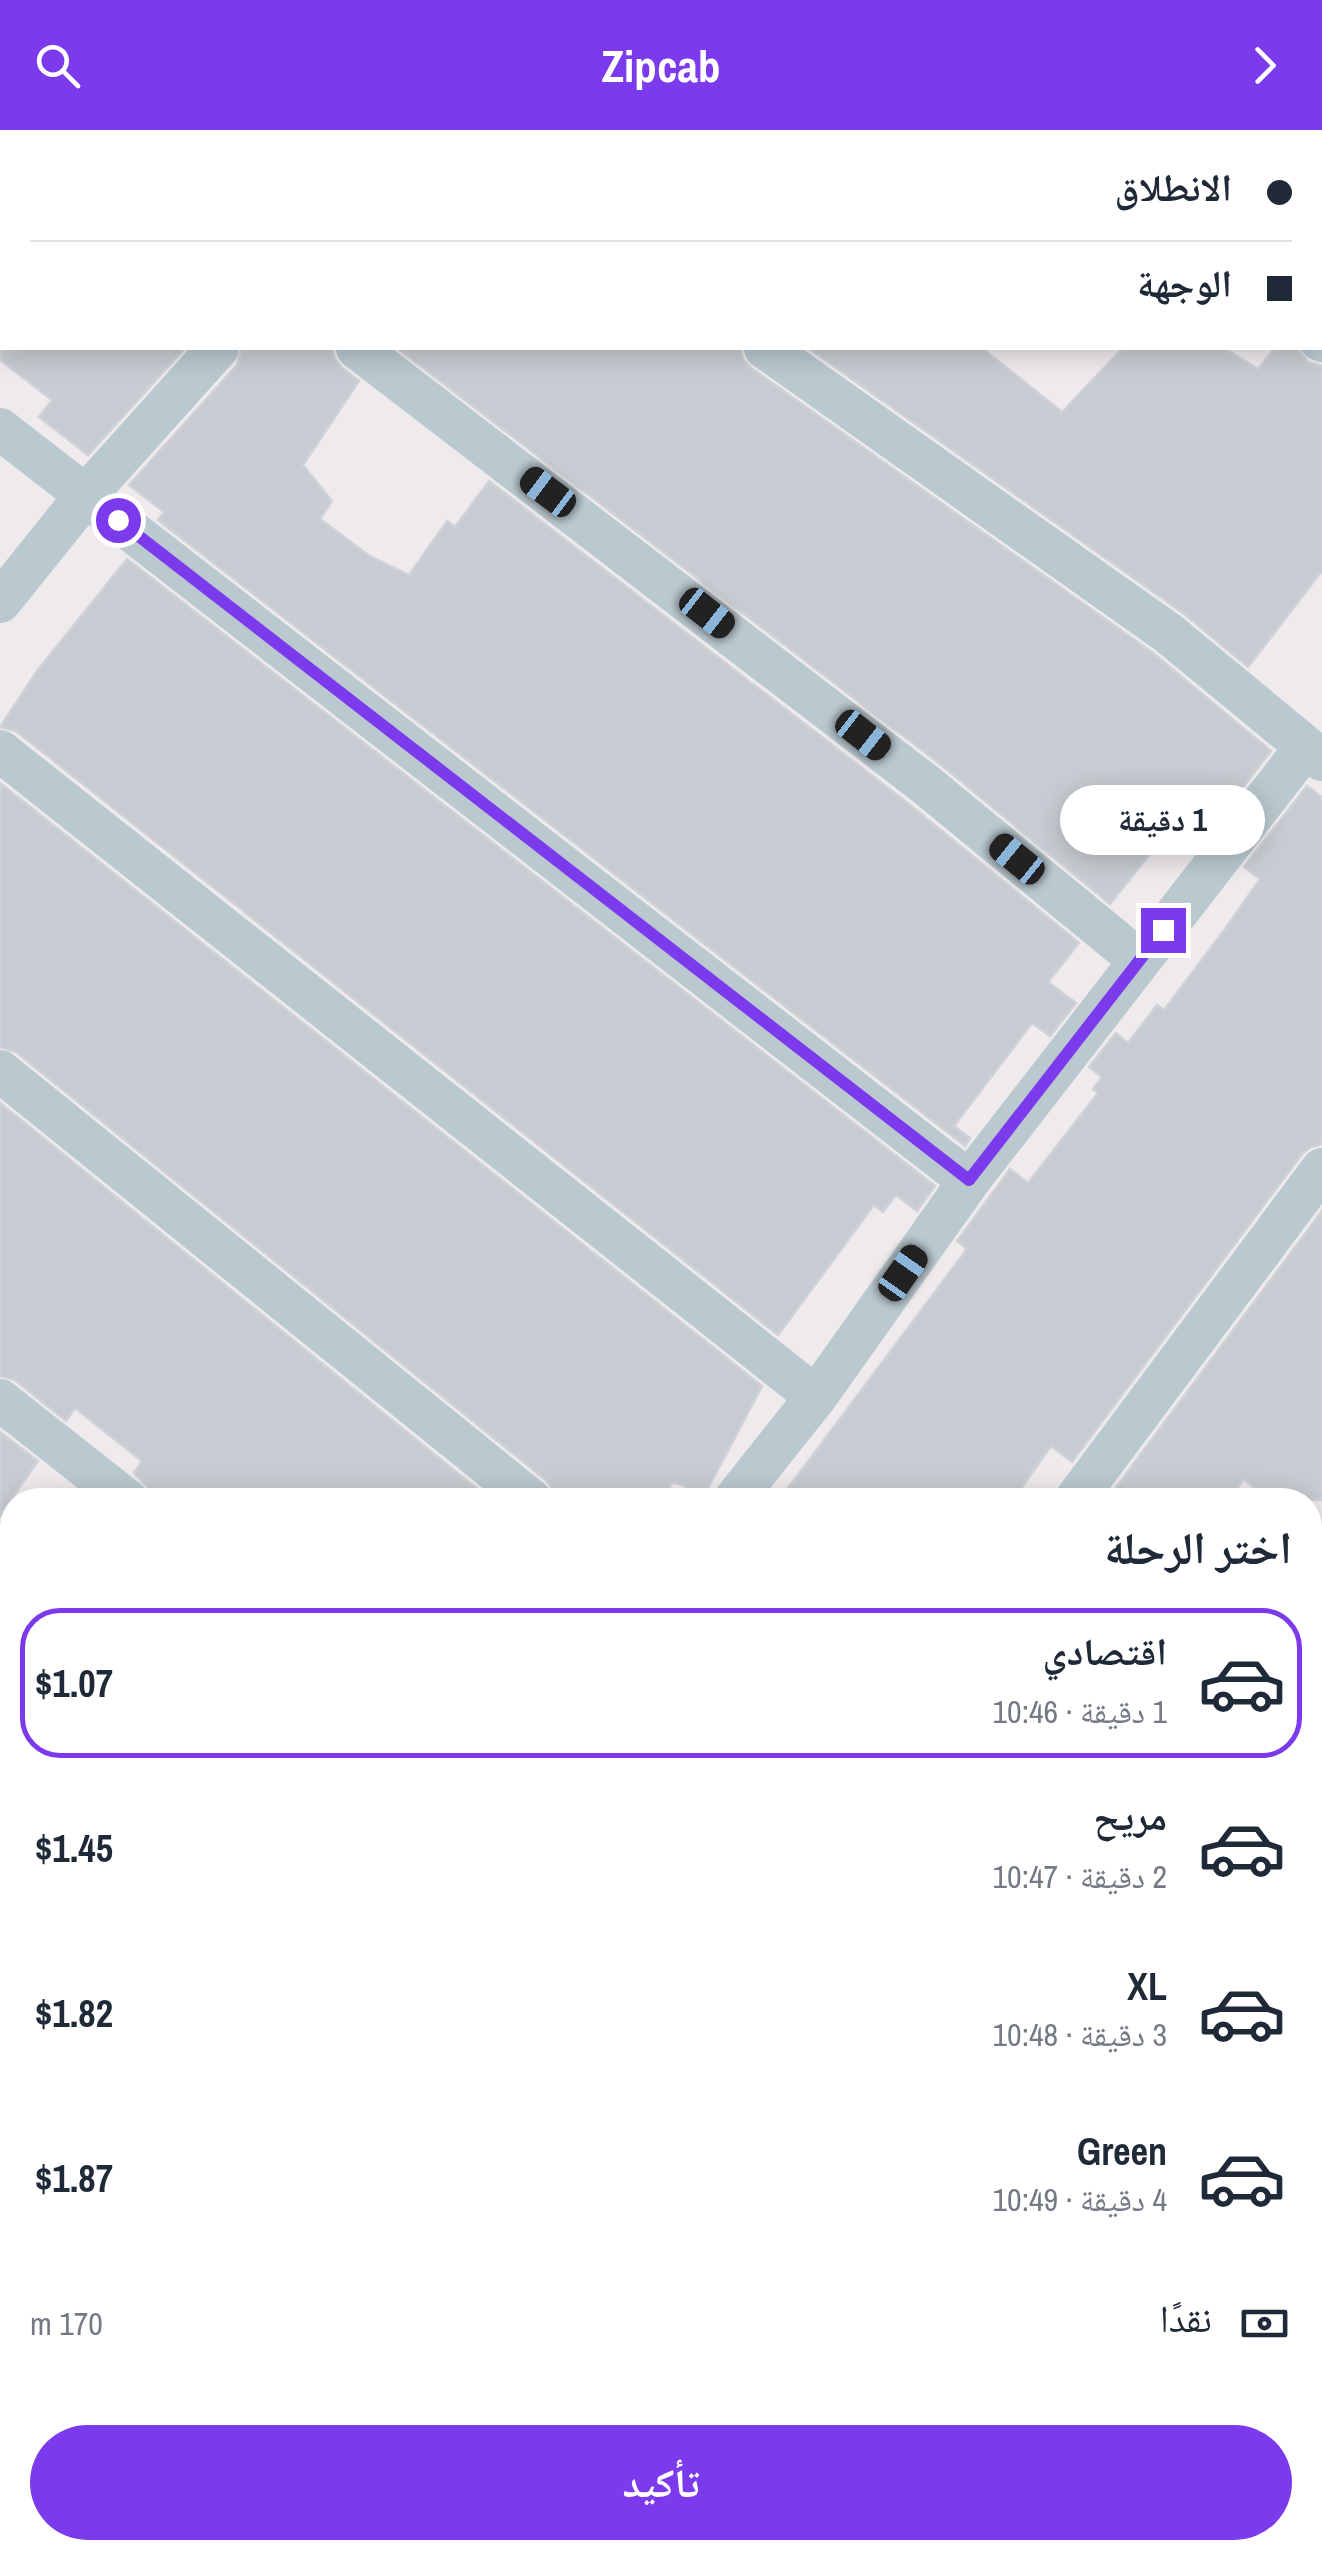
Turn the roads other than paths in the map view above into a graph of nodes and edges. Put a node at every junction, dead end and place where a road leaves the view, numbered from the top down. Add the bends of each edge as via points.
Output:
1 (216, 350) edge
2 (360, 350) edge
3 (769, 350) edge
4 (0, 428) edge
5 (86, 496) junction
6 (0, 602) edge
7 (0, 751) edge
8 (1314, 754) edge
9 (1139, 960) junction
10 (0, 1070) edge
11 (1322, 1169) edge
12 (969, 1180) junction
13 (816, 1397) junction
14 (0, 1400) edge
15 (112, 1488) edge
16 (516, 1488) edge
17 (744, 1488) edge
18 (1083, 1488) edge

1 - 5 street
2 - 9 street via 894,759
3 - 8 street via 1168,633
4 - 5 street
5 - 6 street
5 - 12 street
7 - 13 street
8 - 9 street
9 - 12 street
10 - 16 street
11 - 18 street
12 - 13 street
13 - 17 street
14 - 15 street

